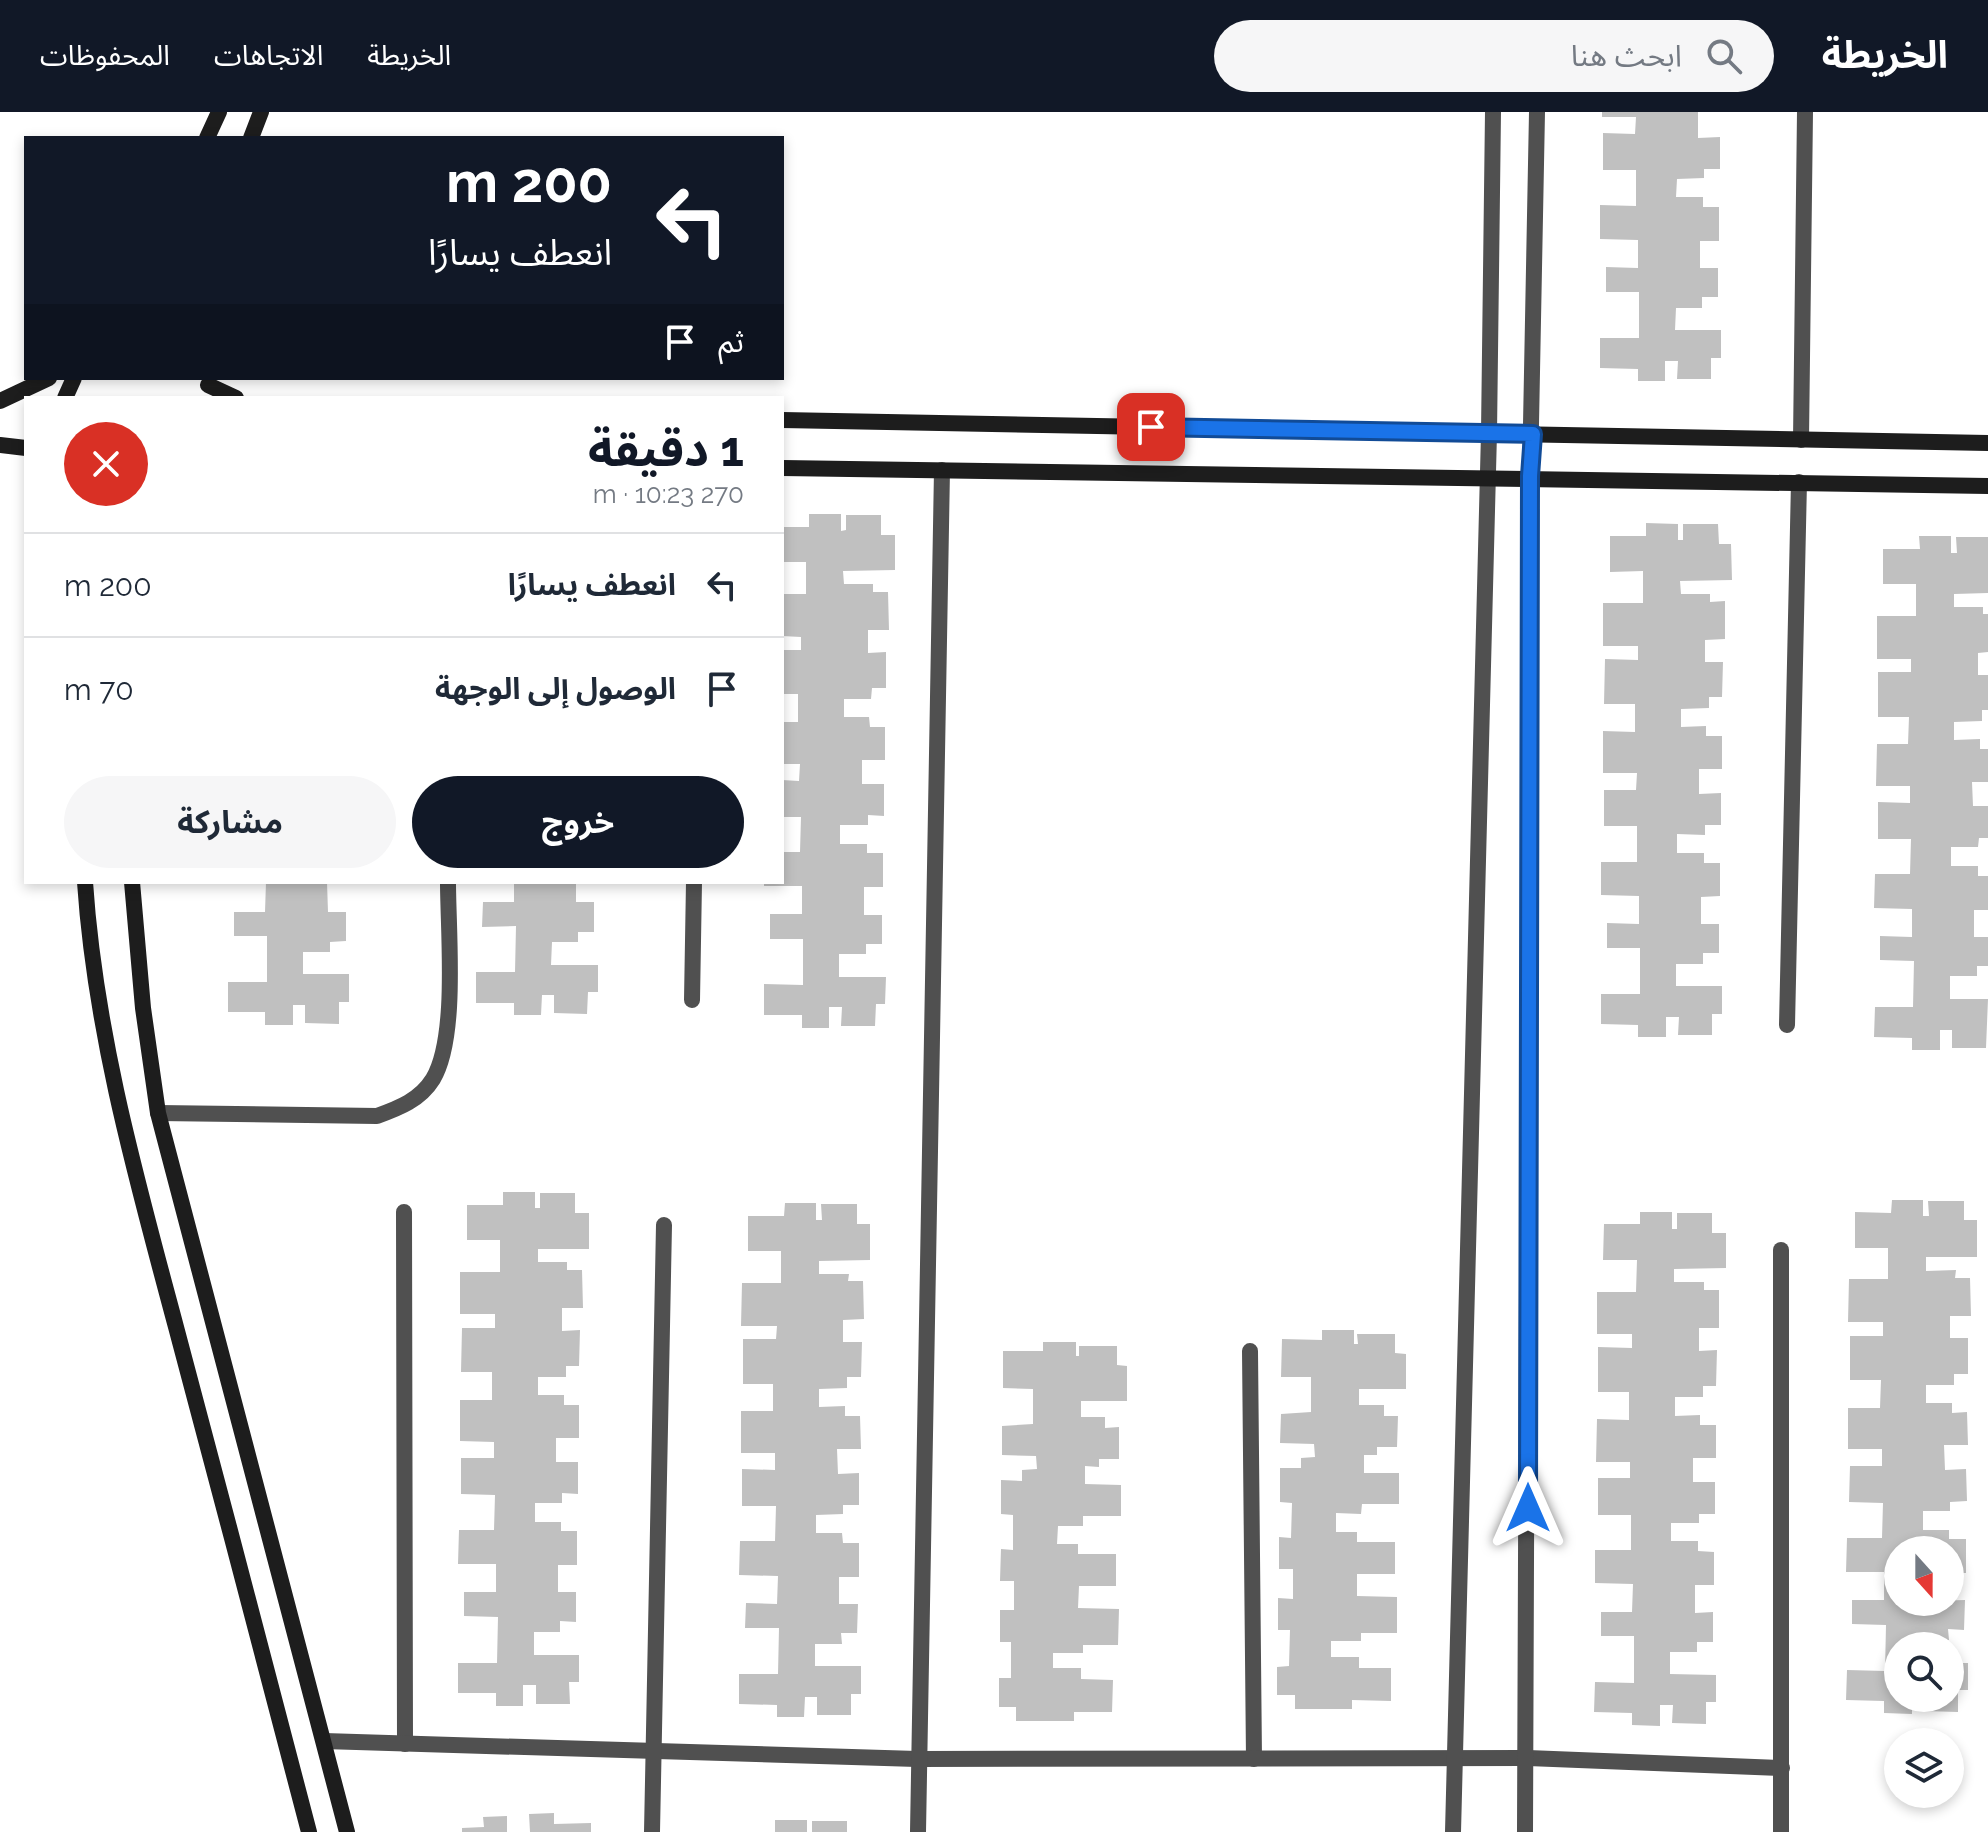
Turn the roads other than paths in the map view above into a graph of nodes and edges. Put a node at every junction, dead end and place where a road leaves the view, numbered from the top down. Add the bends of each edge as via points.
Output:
1 (219, 112) edge
2 (261, 112) edge
3 (1493, 112) edge
4 (1537, 112) edge
5 (1805, 112) edge
6 (208, 136) edge
7 (252, 136) edge
8 (45, 380) edge
9 (207, 387) edge
10 (231, 396) edge
11 (0, 401) edge
12 (784, 420) edge
13 (1489, 433) junction
14 (1533, 434) junction
15 (1801, 440) junction
16 (1988, 443) edge
17 (0, 445) edge
18 (24, 448) edge
19 (784, 468) edge
20 (942, 470) junction
21 (1487, 476) junction
22 (1530, 476) junction
23 (1799, 482) junction
24 (1988, 486) edge
25 (85, 884) edge
26 (132, 884) edge
27 (448, 884) edge
28 (694, 884) edge
29 (692, 1000) dead end
30 (1787, 1025) dead end
31 (158, 1113) junction
32 (404, 1212) dead end
33 (664, 1225) dead end
34 (1781, 1250) dead end
35 (1250, 1351) dead end
36 (324, 1741) junction
37 (405, 1744) junction
38 (654, 1751) junction
39 (1454, 1758) junction
40 (1528, 1758) junction
41 (917, 1759) junction
42 (1254, 1759) junction
43 (1782, 1768) junction
44 (309, 1832) edge
45 (347, 1832) edge
46 (652, 1832) edge
47 (918, 1832) edge
48 (1453, 1832) edge
49 (1525, 1832) edge
50 (1781, 1832) edge

1 - 6 street
2 - 7 street
3 - 13 street
4 - 14 street
5 - 15 street
8 - 11 street
9 - 10 street
12 - 13 street
13 - 14 street
13 - 21 street
14 - 15 street
14 - 22 street
15 - 16 street
17 - 18 street
19 - 20 street
20 - 21 street
20 - 41 street
21 - 22 street
21 - 39 street
22 - 23 street
22 - 40 street
23 - 24 street
23 - 30 street
25 - 44 street via 89,935 121,1110
26 - 31 street
27 - 31 street via 446,1051 432,1081 409,1104 377,1116
28 - 29 street
31 - 36 street
32 - 37 street
33 - 38 street
34 - 43 street
35 - 42 street
36 - 37 street
36 - 45 street
37 - 38 street
38 - 41 street
38 - 46 street
39 - 40 street
39 - 42 street
39 - 48 street
40 - 43 street
40 - 49 street
41 - 42 street
41 - 47 street
43 - 50 street

